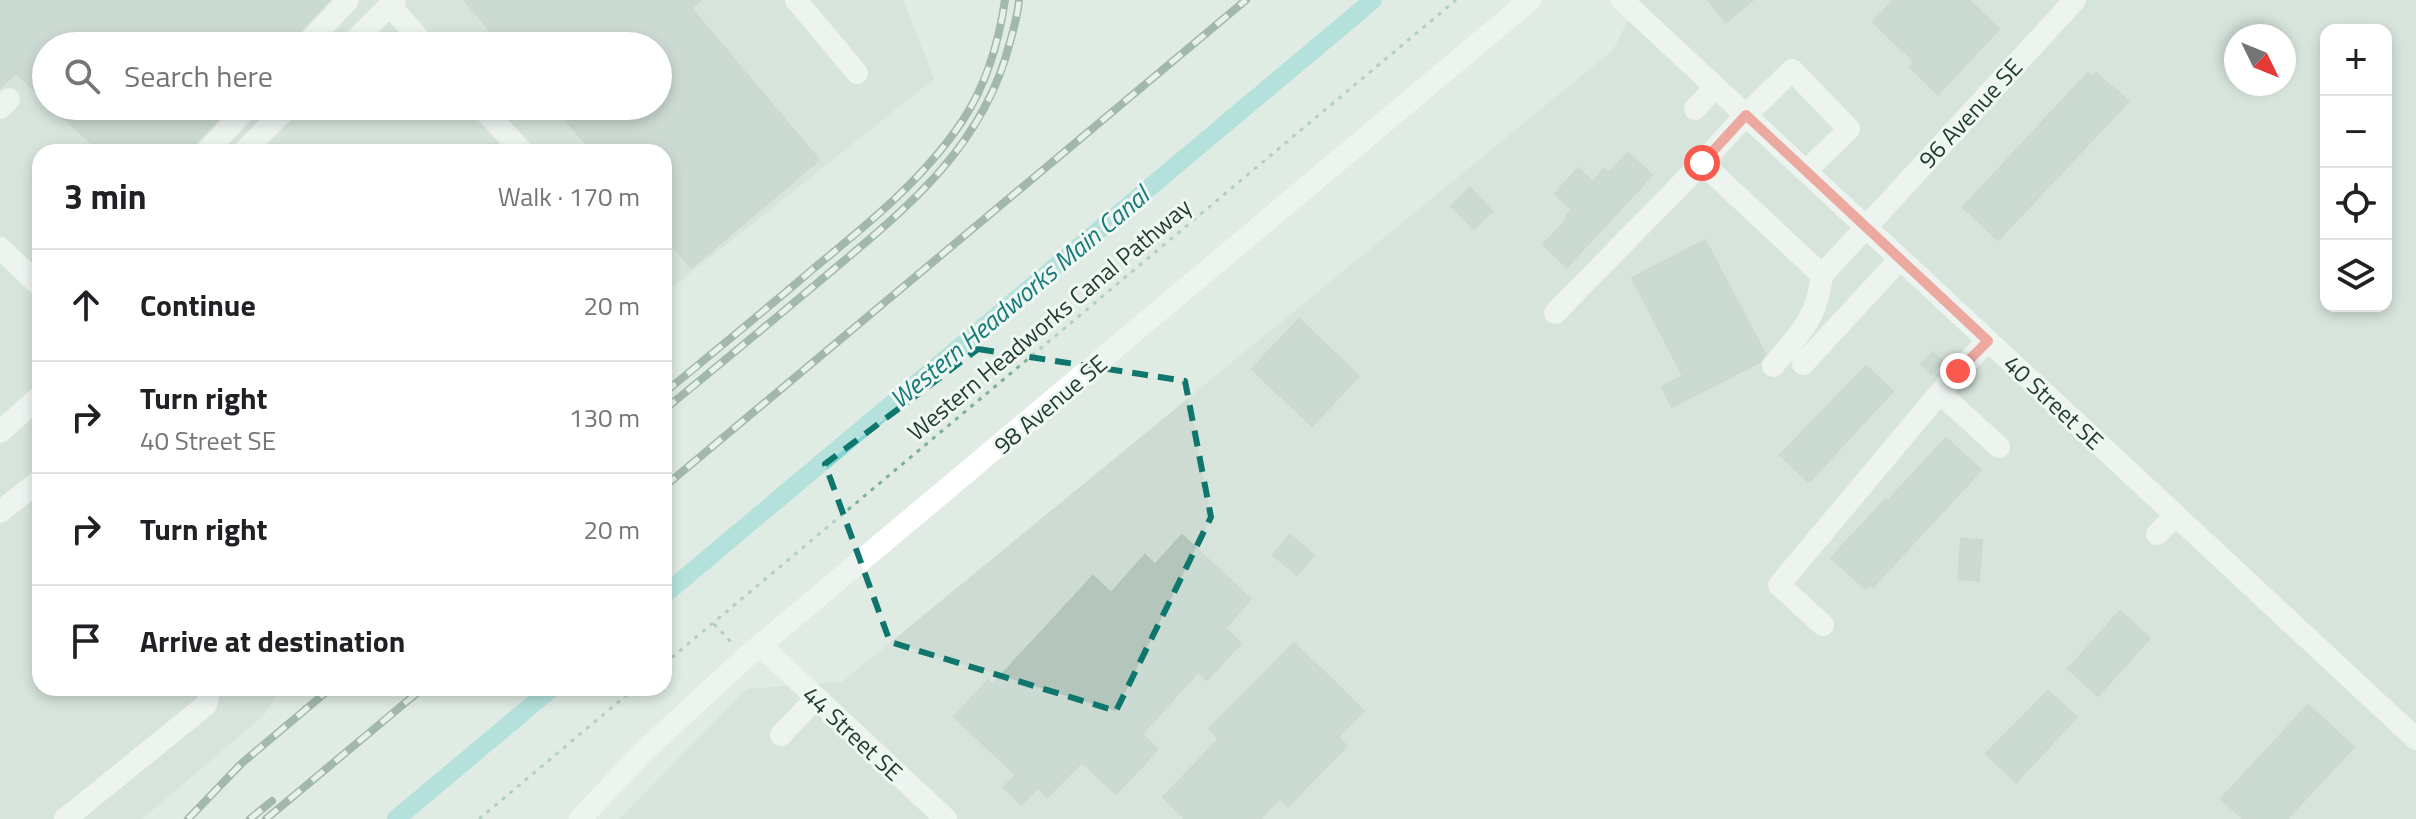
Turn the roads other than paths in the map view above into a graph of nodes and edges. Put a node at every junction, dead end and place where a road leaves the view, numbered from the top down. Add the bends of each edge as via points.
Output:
1 (348, 0) edge
2 (796, 0) edge
3 (1530, 0) edge
4 (1622, 0) edge
5 (2075, 0) edge
6 (392, 3) edge
7 (318, 32) edge
8 (363, 32) edge
9 (415, 32) edge
10 (857, 73) dead end
11 (1715, 87) junction
12 (1695, 109) dead end
13 (1746, 115) junction
14 (236, 120) edge
15 (275, 120) edge
16 (493, 120) edge
17 (213, 144) edge
18 (251, 144) edge
19 (516, 144) edge
20 (1702, 163) junction
21 (1806, 171) junction
22 (1865, 226) junction
23 (0, 248) edge
24 (1900, 259) junction
25 (1822, 275) junction
26 (32, 278) edge
27 (1555, 313) dead end
28 (1988, 341) junction
29 (1803, 364) dead end
30 (1773, 366) dead end
31 (1940, 393) junction
32 (32, 403) edge
33 (0, 432) edge
34 (1999, 447) dead end
35 (32, 486) edge
36 (0, 512) edge
37 (2176, 515) junction
38 (2157, 534) dead end
39 (1823, 625) dead end
40 (753, 652) junction
41 (208, 696) edge
42 (816, 698) junction
43 (2414, 731) edge
44 (781, 735) dead end
45 (937, 816) edge
46 (65, 819) edge
47 (580, 819) edge

1 - 7 street
2 - 10 street
3 - 40 street, 98 Avenue SE
4 - 11 street, 40 Street SE
5 - 22 street, 96 Avenue SE
6 - 8 street
6 - 9 street
11 - 12 street
11 - 13 street, 40 Street SE
13 - 20 street
13 - 21 street, 40 Street SE
13 - 21 street via 1792,70 1849,129
14 - 17 street
15 - 18 street
16 - 19 street
20 - 25 street
20 - 27 street
21 - 22 street, 40 Street SE
22 - 24 street, 40 Street SE
22 - 25 street, 96 Avenue SE
23 - 26 street
24 - 28 street, 40 Street SE
24 - 29 street
25 - 30 street via 1809,323
28 - 31 street
28 - 37 street, 40 Street SE
31 - 34 street
31 - 39 street via 1779,585
32 - 33 street
35 - 36 street
37 - 38 street
37 - 43 street, 40 Street SE
40 - 42 street, 44 Street SE
40 - 47 street, 98 Avenue SE via 643,752
41 - 46 street via 206,705
42 - 44 street
42 - 45 street, 44 Street SE

